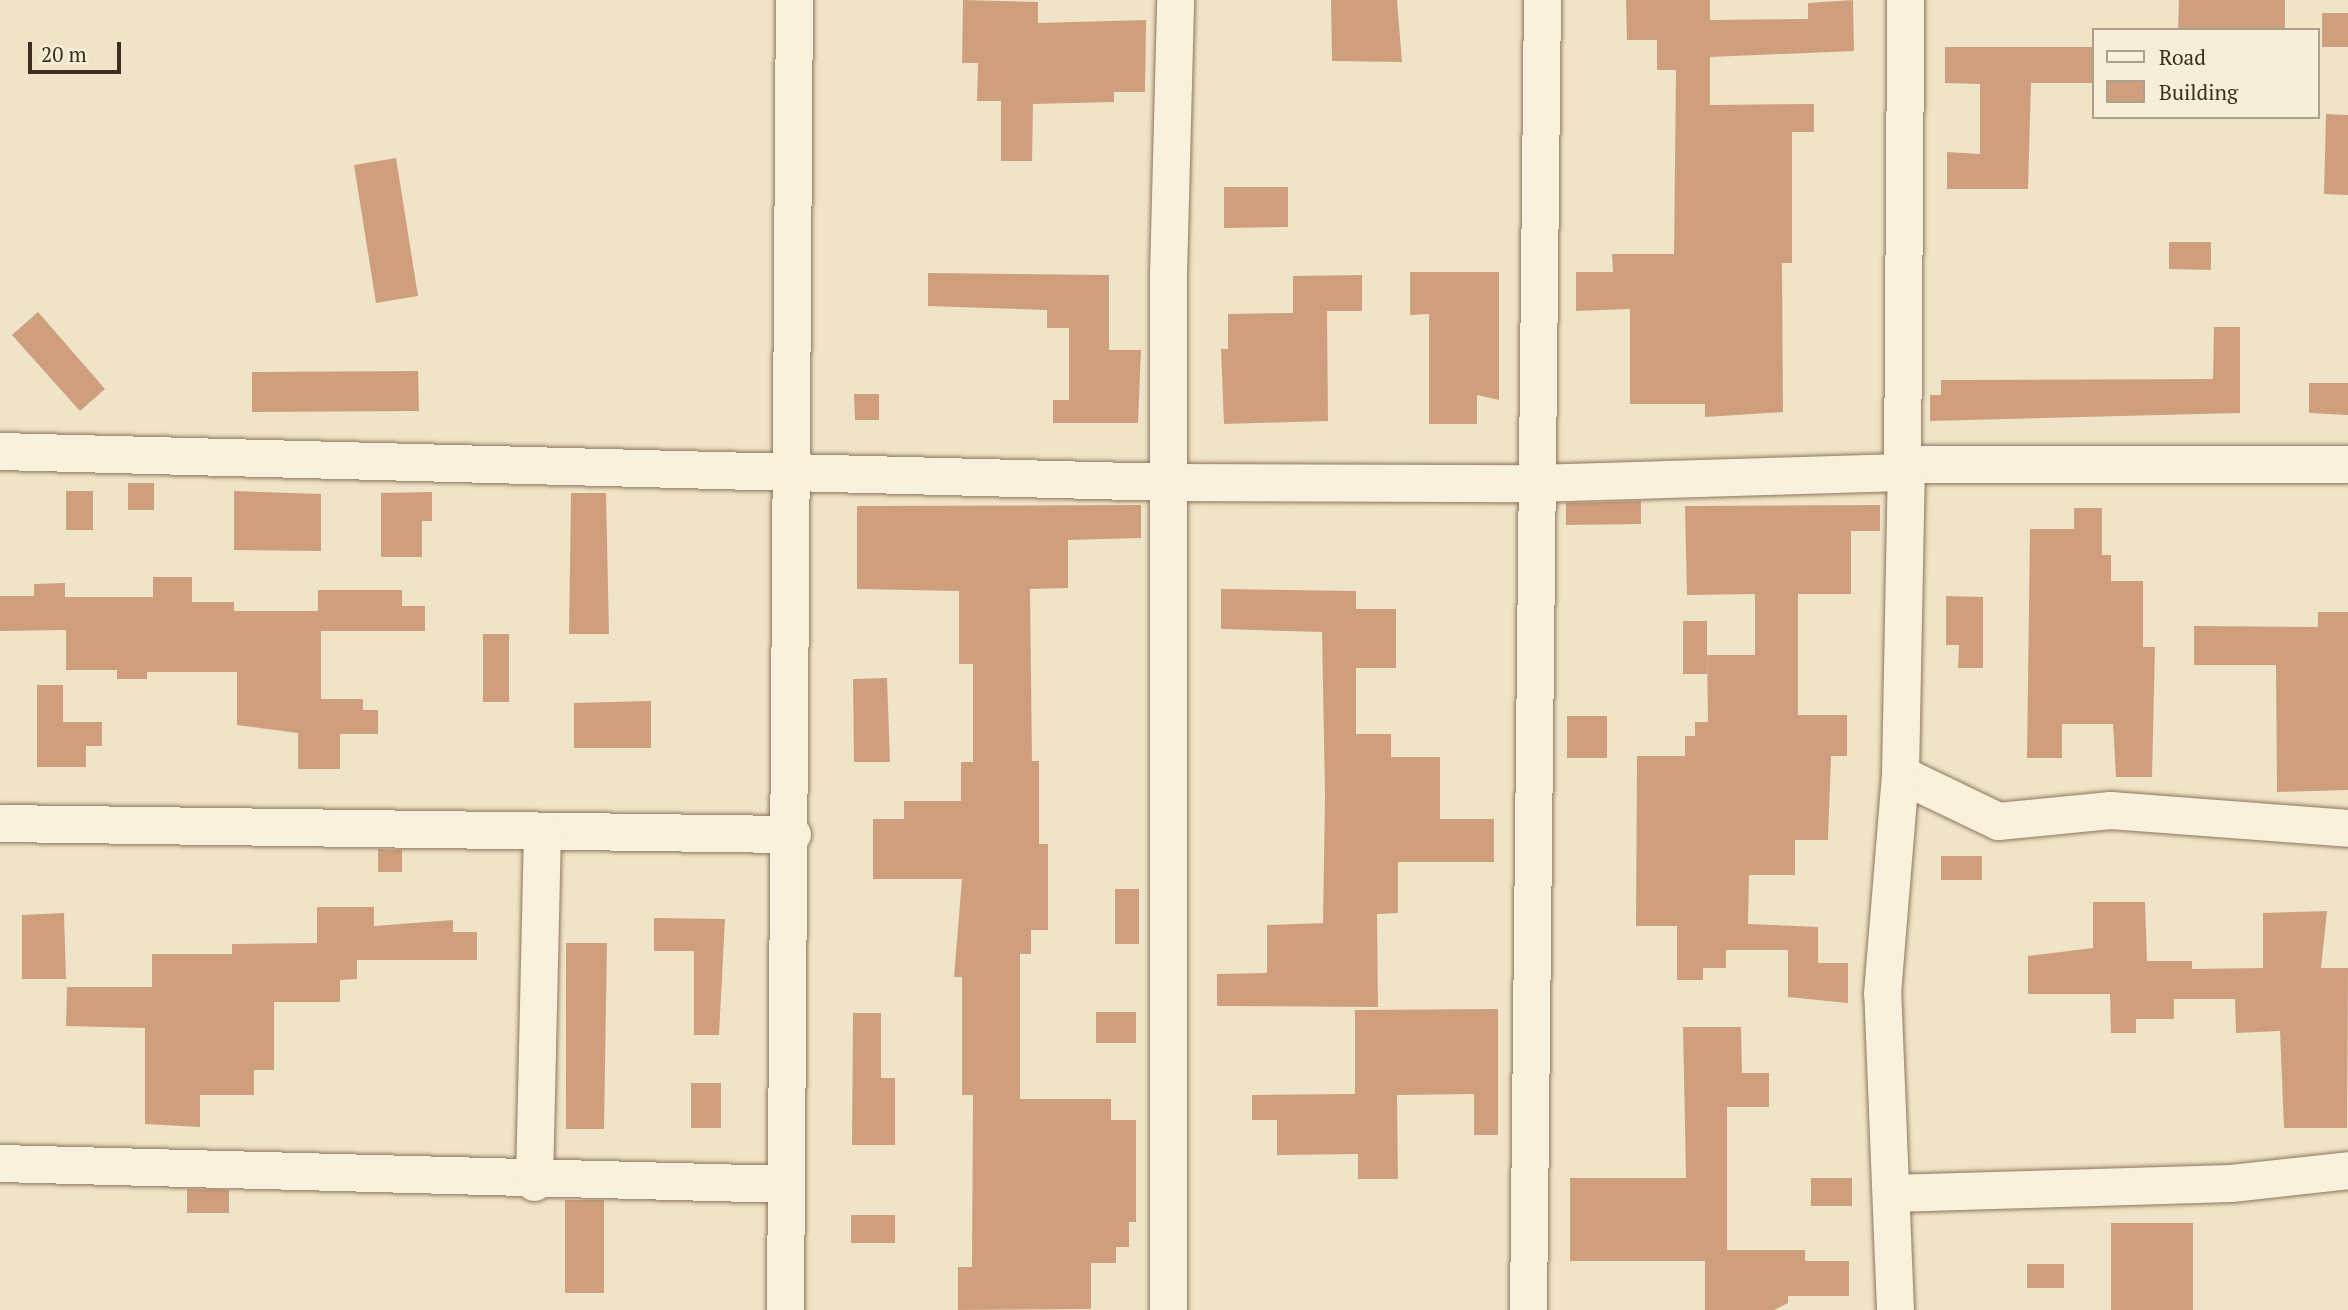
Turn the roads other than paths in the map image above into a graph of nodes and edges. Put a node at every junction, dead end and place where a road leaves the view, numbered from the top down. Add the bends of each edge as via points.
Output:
1 (793, 0) edge
2 (1175, 0) edge
3 (1542, 0) edge
4 (1905, 0) edge
5 (0, 451) edge
6 (2348, 464) edge
7 (786, 467) junction
8 (1904, 468) junction
9 (1167, 482) junction
10 (1535, 483) junction
11 (1900, 774) junction
12 (0, 822) edge
13 (2348, 828) edge
14 (542, 831) junction
15 (792, 834) junction
16 (0, 1163) edge
17 (2348, 1170) edge
18 (534, 1182) junction
19 (785, 1184) junction
20 (1891, 1194) junction
21 (785, 1310) edge
22 (1168, 1310) edge
23 (1528, 1310) edge
24 (1895, 1310) edge

1 - 7 street
2 - 9 street
3 - 10 street
4 - 8 street
5 - 7 street
6 - 8 street
7 - 9 street
7 - 15 street
8 - 10 street
8 - 11 street
9 - 10 street
9 - 22 street
10 - 23 street
11 - 13 street via 1998,821 2110,810
11 - 20 street via 1882,993
12 - 14 street
14 - 15 street
14 - 18 street
15 - 19 street
16 - 18 street
17 - 20 street via 2231,1183
18 - 19 street
19 - 21 street
20 - 24 street

